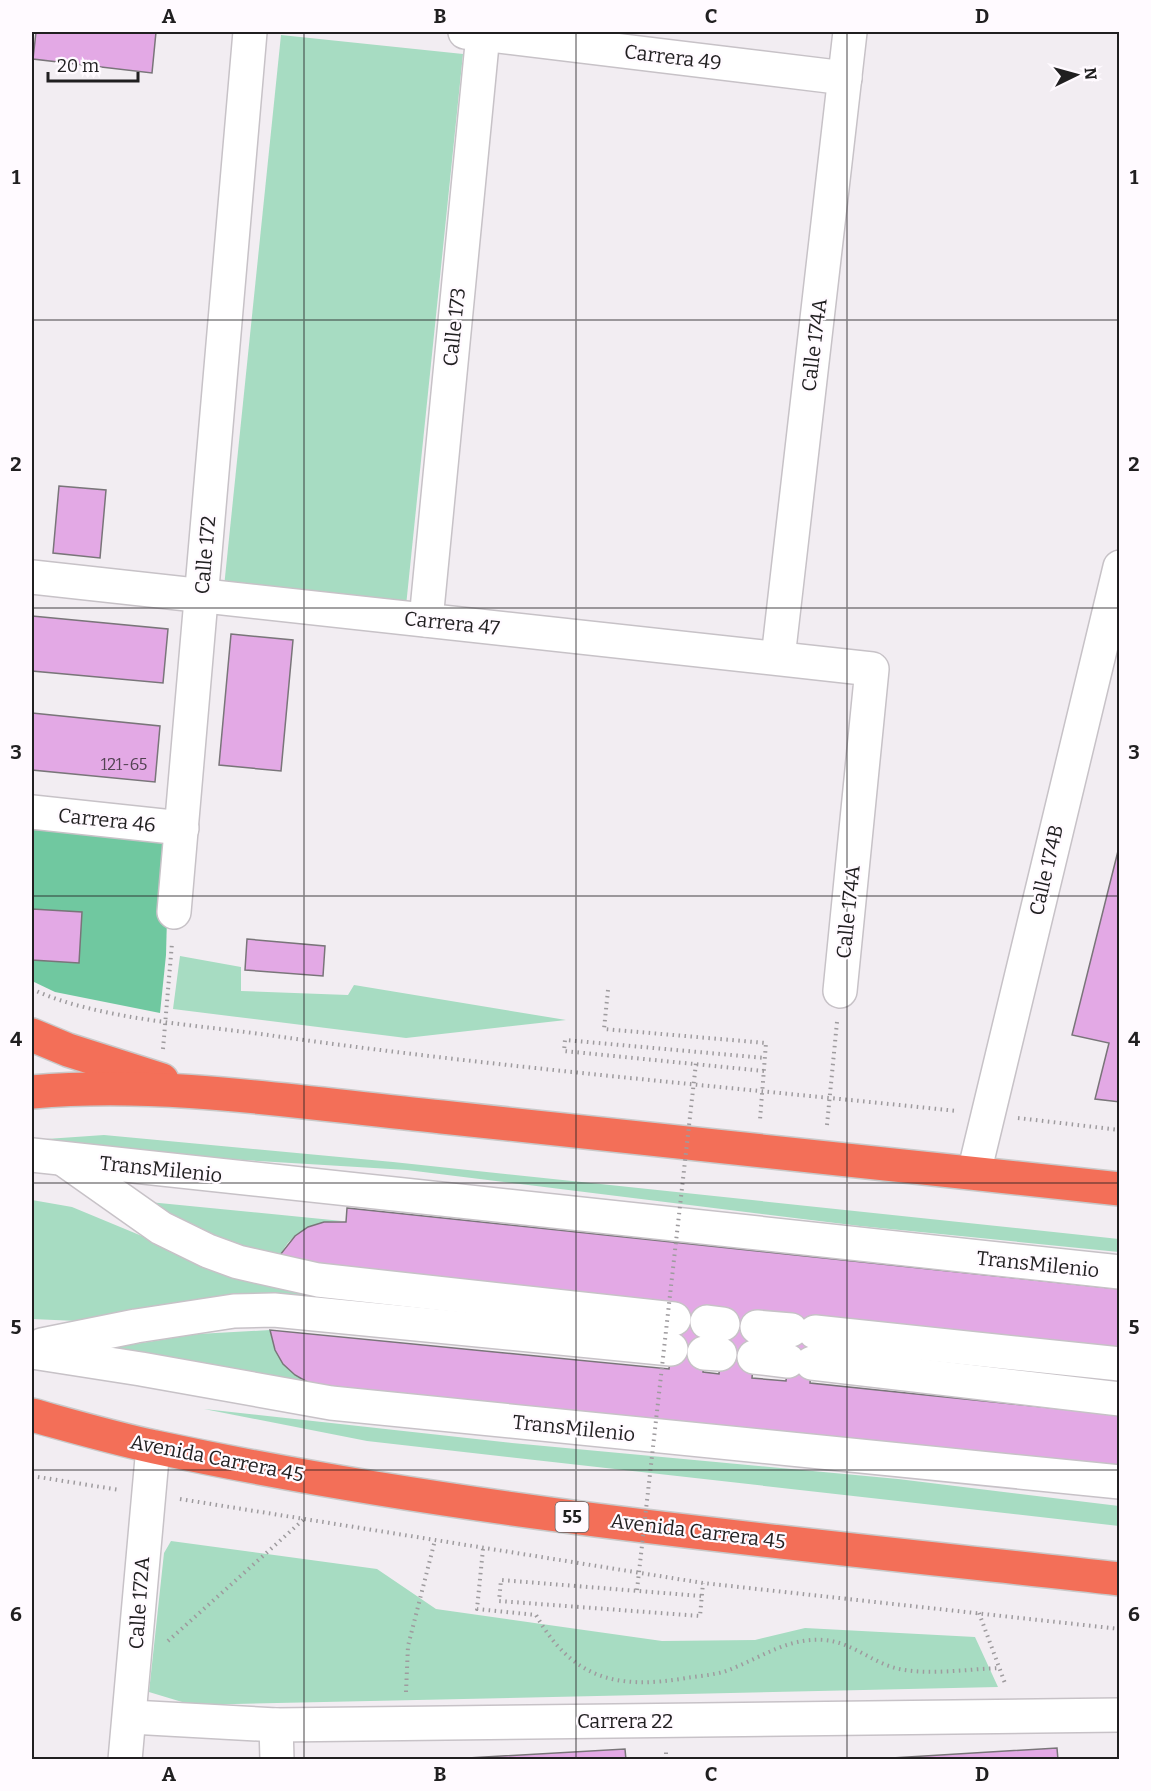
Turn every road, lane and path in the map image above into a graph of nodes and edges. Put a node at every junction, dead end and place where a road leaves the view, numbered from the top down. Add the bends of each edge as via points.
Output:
1 (250, 32) edge
2 (850, 32) edge
3 (474, 33) edge
4 (845, 78) junction
5 (1119, 567) edge
6 (32, 577) edge
7 (202, 596) junction
8 (426, 620) junction
9 (778, 658) junction
10 (872, 669) joint
11 (32, 813) edge
12 (182, 828) junction
13 (174, 912) joint
14 (32, 989) edge
15 (608, 990) dead end
16 (840, 991) joint
17 (165, 1020) junction
18 (32, 1035) edge
19 (765, 1058) junction
20 (696, 1064) junction
21 (764, 1071) junction
22 (160, 1079) junction
23 (763, 1091) junction
24 (32, 1092) edge
25 (207, 1094) junction
26 (829, 1098) junction
27 (988, 1115) junction
28 (1119, 1130) edge
29 (758, 1148) junction
30 (824, 1155) junction
31 (47, 1157) edge
32 (974, 1173) junction
33 (1119, 1190) edge
34 (1119, 1272) edge
35 (755, 1342) dead end
36 (32, 1346) edge
37 (801, 1346) junction
38 (32, 1352) edge
39 (1119, 1364) edge
40 (1119, 1399) edge
41 (32, 1415) edge
42 (153, 1447) junction
43 (32, 1476) edge
44 (1119, 1482) edge
45 (147, 1494) junction
46 (304, 1519) junction
47 (435, 1540) junction
48 (483, 1549) junction
49 (1119, 1580) edge
50 (703, 1583) junction
51 (637, 1590) junction
52 (701, 1596) junction
53 (980, 1613) junction
54 (1119, 1629) edge
55 (163, 1646) dead end
56 (1000, 1668) junction
57 (1119, 1715) edge
58 (1018, 1716) junction
59 (131, 1717) junction
60 (409, 1723) junction
61 (276, 1725) junction
62 (125, 1760) edge
63 (277, 1760) edge

1 - 7 street, Calle 172
2 - 4 street, Calle 174A
3 - 4 street, Carrera 49
3 - 8 street, Calle 173
4 - 9 street, Calle 174A
5 - 27 street, Calle 174B
6 - 7 street, Carrera 47
7 - 8 street, Carrera 47
7 - 12 street, Calle 172
8 - 9 street, Carrera 47
9 - 10 street, Carrera 47
10 - 16 street, Calle 174A
11 - 12 street, Carrera 46
12 - 13 street, Calle 172
13 - 17 path
14 - 17 path via 56,1000
15 - 19 path via 604,1029 766,1043
16 - 26 path
17 - 22 path
17 - 23 path via 359,1047
18 - 22 highway
19 - 20 path via 565,1040 564,1051
19 - 21 path
20 - 21 path
20 - 51 path, bridge
21 - 23 path
22 - 25 highway
23 - 26 path
23 - 29 path
24 - 25 highway via 73,1089
25 - 29 highway
26 - 27 path
26 - 30 path
27 - 28 path
27 - 32 street, Calle 174B
29 - 30 highway
30 - 32 highway
31 - 34 street, TransMilenio
31 - 36 street, TransMilenio via 161,1228 238,1262 318,1280 672,1334 274,1310 223,1313
32 - 33 highway
35 - 37 street
37 - 39 street
37 - 40 street
38 - 44 street, TransMilenio via 331,1403
41 - 42 highway, Avenida Carrera 45 / 55
42 - 45 street, Calle 172A
42 - 49 highway, Avenida Carrera 45 / 55 via 554,1515
43 - 45 path
45 - 46 path
45 - 59 street, Calle 172A
46 - 47 path
46 - 55 path
47 - 48 path
47 - 60 path via 408,1646 405,1683
48 - 50 path
48 - 56 path via 477,1609 536,1615 570,1659 592,1674 610,1680 667,1682 722,1672 794,1641 823,1639 844,1643 898,1668
50 - 52 path
50 - 53 path
51 - 52 path
51 - 52 path via 501,1580 499,1601 700,1616
53 - 54 path
53 - 56 path
56 - 58 path
57 - 58 street, Carrera 22
58 - 60 street, Carrera 22
59 - 61 street, Carrera 22
59 - 62 street, Calle 172A
60 - 61 street, Carrera 22
61 - 63 street

